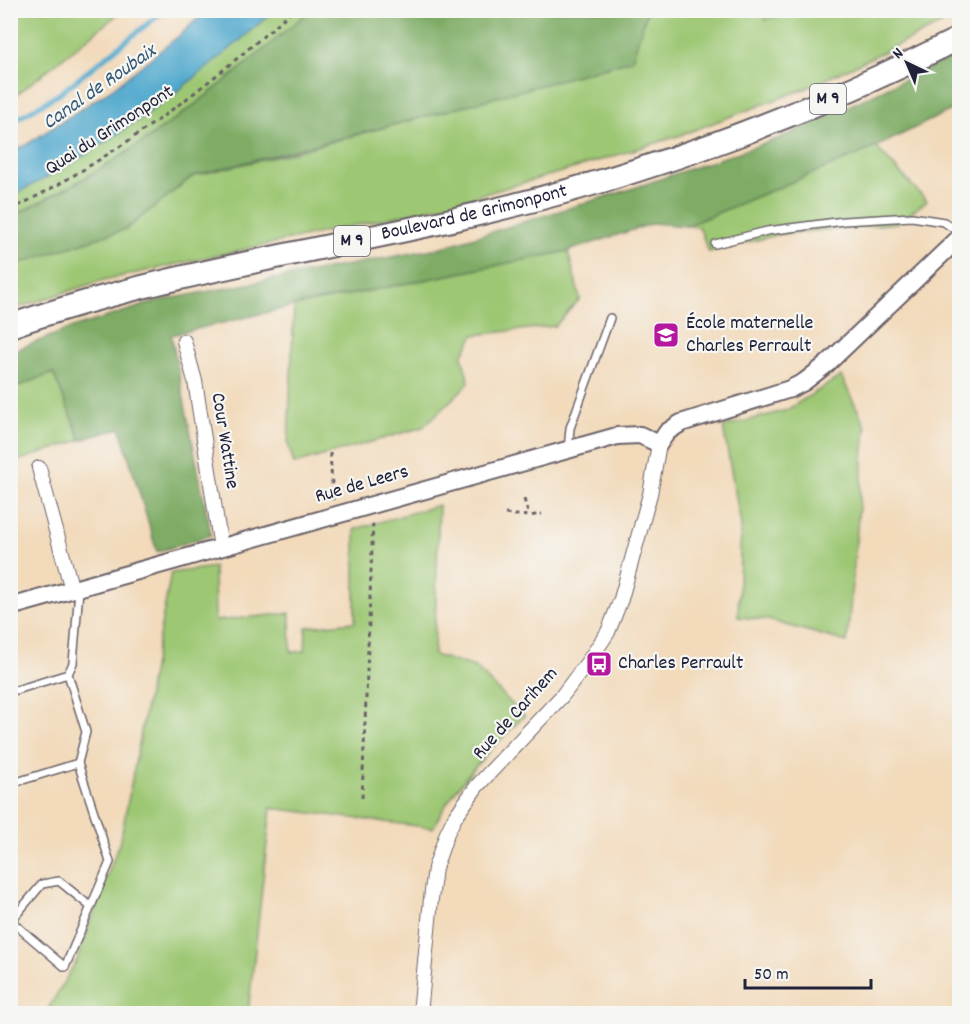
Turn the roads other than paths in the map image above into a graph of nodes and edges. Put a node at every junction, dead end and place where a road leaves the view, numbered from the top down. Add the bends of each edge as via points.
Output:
1 (960, 29) edge
2 (960, 38) edge
3 (926, 55) junction
4 (960, 235) edge
5 (715, 244) dead end
6 (610, 318) dead end
7 (10, 326) edge
8 (184, 341) dead end
9 (660, 444) junction
10 (568, 450) junction
11 (39, 468) dead end
12 (221, 548) junction
13 (76, 589) junction
14 (10, 607) edge
15 (68, 674) junction
16 (10, 692) edge
17 (78, 763) junction
18 (10, 784) edge
19 (91, 907) junction
20 (420, 1014) edge

1 - 3 highway
2 - 3 highway, M 9
3 - 7 highway, Boulevard de Grimonpont / M 9 via 811,106 642,170 481,213 158,284
4 - 5 lane via 944,222 912,217 767,231
4 - 9 street via 816,374 790,389 675,425
6 - 10 lane via 570,428
8 - 12 street, Cour Wattine via 195,381
9 - 10 street, Rue de Leers via 640,435 624,434
9 - 20 street, Rue de Carihem via 650,494 608,632 562,696 477,786 447,832 430,898
10 - 12 street, Rue de Leers
11 - 13 street
12 - 13 street, Rue de Leers
13 - 14 street, Rue de Leers
13 - 15 lane via 73,663
15 - 16 lane
15 - 17 lane via 86,732
17 - 18 lane
17 - 19 lane via 110,862
19 - 19 lane via 65,967 11,921 42,884 59,881

